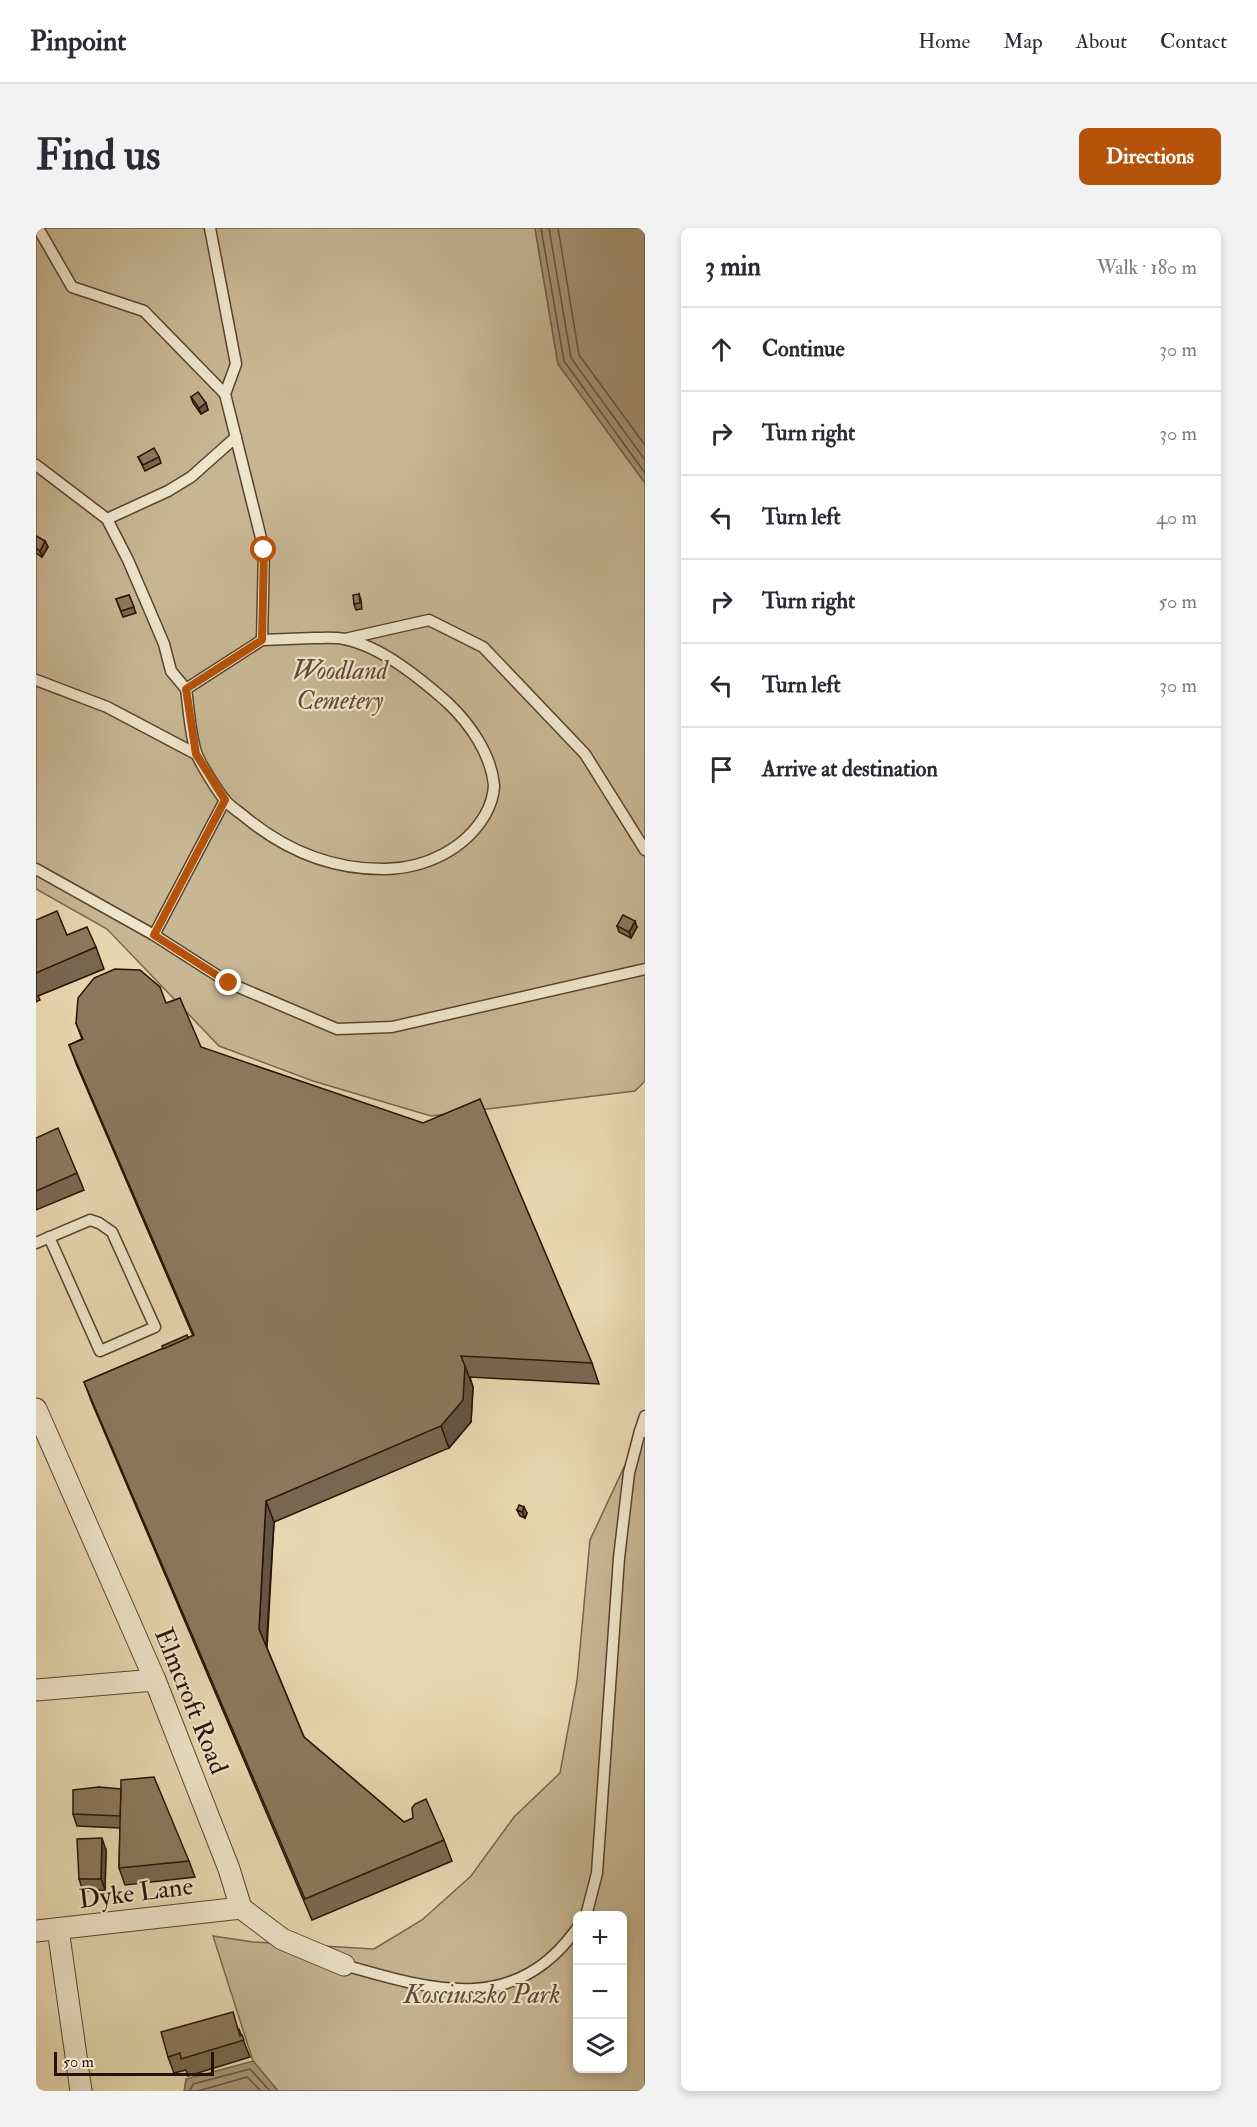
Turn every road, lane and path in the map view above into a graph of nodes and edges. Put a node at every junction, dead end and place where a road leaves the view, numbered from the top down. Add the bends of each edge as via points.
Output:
1 (38, 228) edge
2 (210, 228) edge
3 (225, 394) junction
4 (236, 436) junction
5 (36, 465) edge
6 (107, 519) junction
7 (344, 639) junction
8 (262, 640) junction
9 (36, 680) edge
10 (186, 689) junction
11 (196, 754) junction
12 (225, 800) junction
13 (645, 850) edge
14 (36, 870) edge
15 (154, 935) junction
16 (645, 969) edge
17 (49, 1237) junction
18 (36, 1243) edge
19 (36, 1409) edge
20 (645, 1416) edge
21 (643, 1432) edge
22 (155, 1680) junction
23 (36, 1690) edge
24 (241, 1908) junction
25 (587, 1911) edge
26 (58, 1929) junction
27 (36, 1931) edge
28 (573, 1933) edge
29 (344, 1965) joint
30 (81, 2091) edge

1 - 3 lane via 72,287 144,311
2 - 3 lane via 236,364
3 - 4 lane
4 - 6 lane via 191,477
4 - 8 lane via 264,550
5 - 6 lane
6 - 10 lane via 129,560 171,671
7 - 8 lane
7 - 12 lane via 372,650 428,685 476,736 494,786 490,807 478,828 441,856 387,869 352,867 292,849
7 - 13 lane via 429,620 483,647 585,754
8 - 10 lane
9 - 11 lane via 107,707
10 - 11 lane
11 - 12 lane
12 - 15 lane
14 - 15 lane
15 - 16 lane via 229,983 337,1029 392,1028
17 - 17 lane via 100,1351 155,1327 112,1232 90,1220
17 - 18 lane
19 - 22 street, Elmcroft Road
20 - 21 lane
21 - 25 lane via 628,1473 597,1873
22 - 23 street
22 - 24 street, Elmcroft Road
24 - 26 street, Dyke Lane
24 - 29 street via 282,1939
26 - 27 street, Dyke Lane
26 - 30 street
28 - 29 lane via 535,1969 491,1987 426,1987

